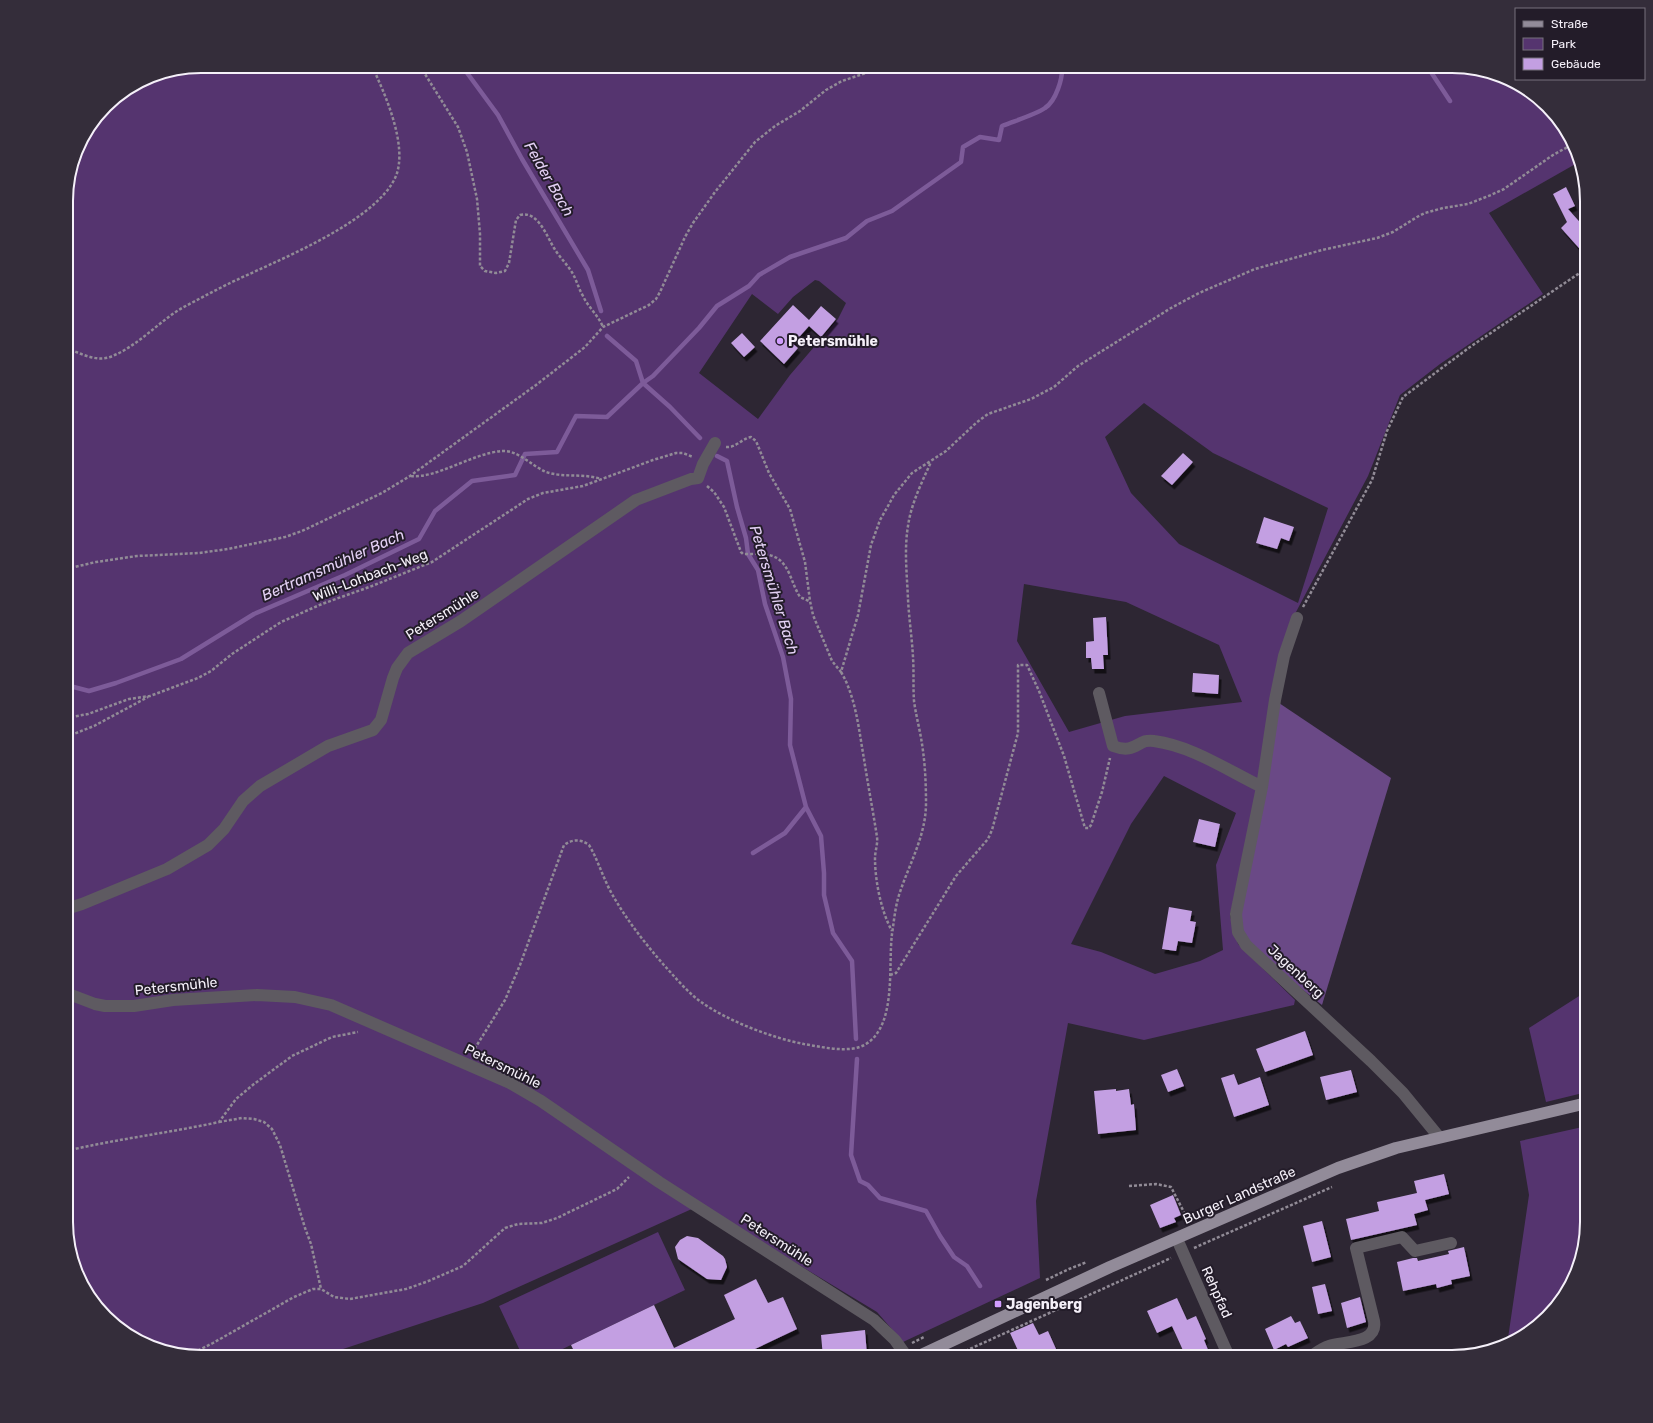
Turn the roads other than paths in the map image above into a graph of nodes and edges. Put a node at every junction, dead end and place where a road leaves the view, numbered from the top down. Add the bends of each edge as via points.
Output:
1 (715, 443) road end
2 (1297, 618) road end
3 (1099, 693) dead end
4 (1262, 787) junction
5 (73, 907) edge
6 (73, 996) edge
7 (1580, 1105) edge
8 (1439, 1137) junction
9 (1177, 1239) junction
10 (1451, 1242) dead end
11 (902, 1350) edge
12 (932, 1350) edge
13 (1226, 1350) edge
14 (1321, 1350) edge

1 - 5 street, Petersmühle via 698,478 636,500 461,621 408,652 397,668 381,720 373,730 328,746 260,786 243,801 224,829 208,845 168,869
2 - 4 street, Jagenberg via 1275,700
3 - 4 street via 1113,746 1123,750 1130,749 1152,740 1172,745
4 - 8 street, Jagenberg via 1236,914 1238,932 1246,945 1397,1088
6 - 11 street, Petersmühle via 95,1004 124,1006 257,995 302,998 331,1005 510,1083 541,1101 638,1169 874,1320
7 - 8 main road, Burger Landstraße
8 - 9 main road, Burger Landstraße via 1396,1148 1338,1168
9 - 12 main road, Burger Landstraße via 1110,1267
9 - 13 street, Rehpfad
10 - 14 street via 1415,1251 1402,1237 1356,1248 1375,1327 1370,1335 1359,1340 1327,1346

